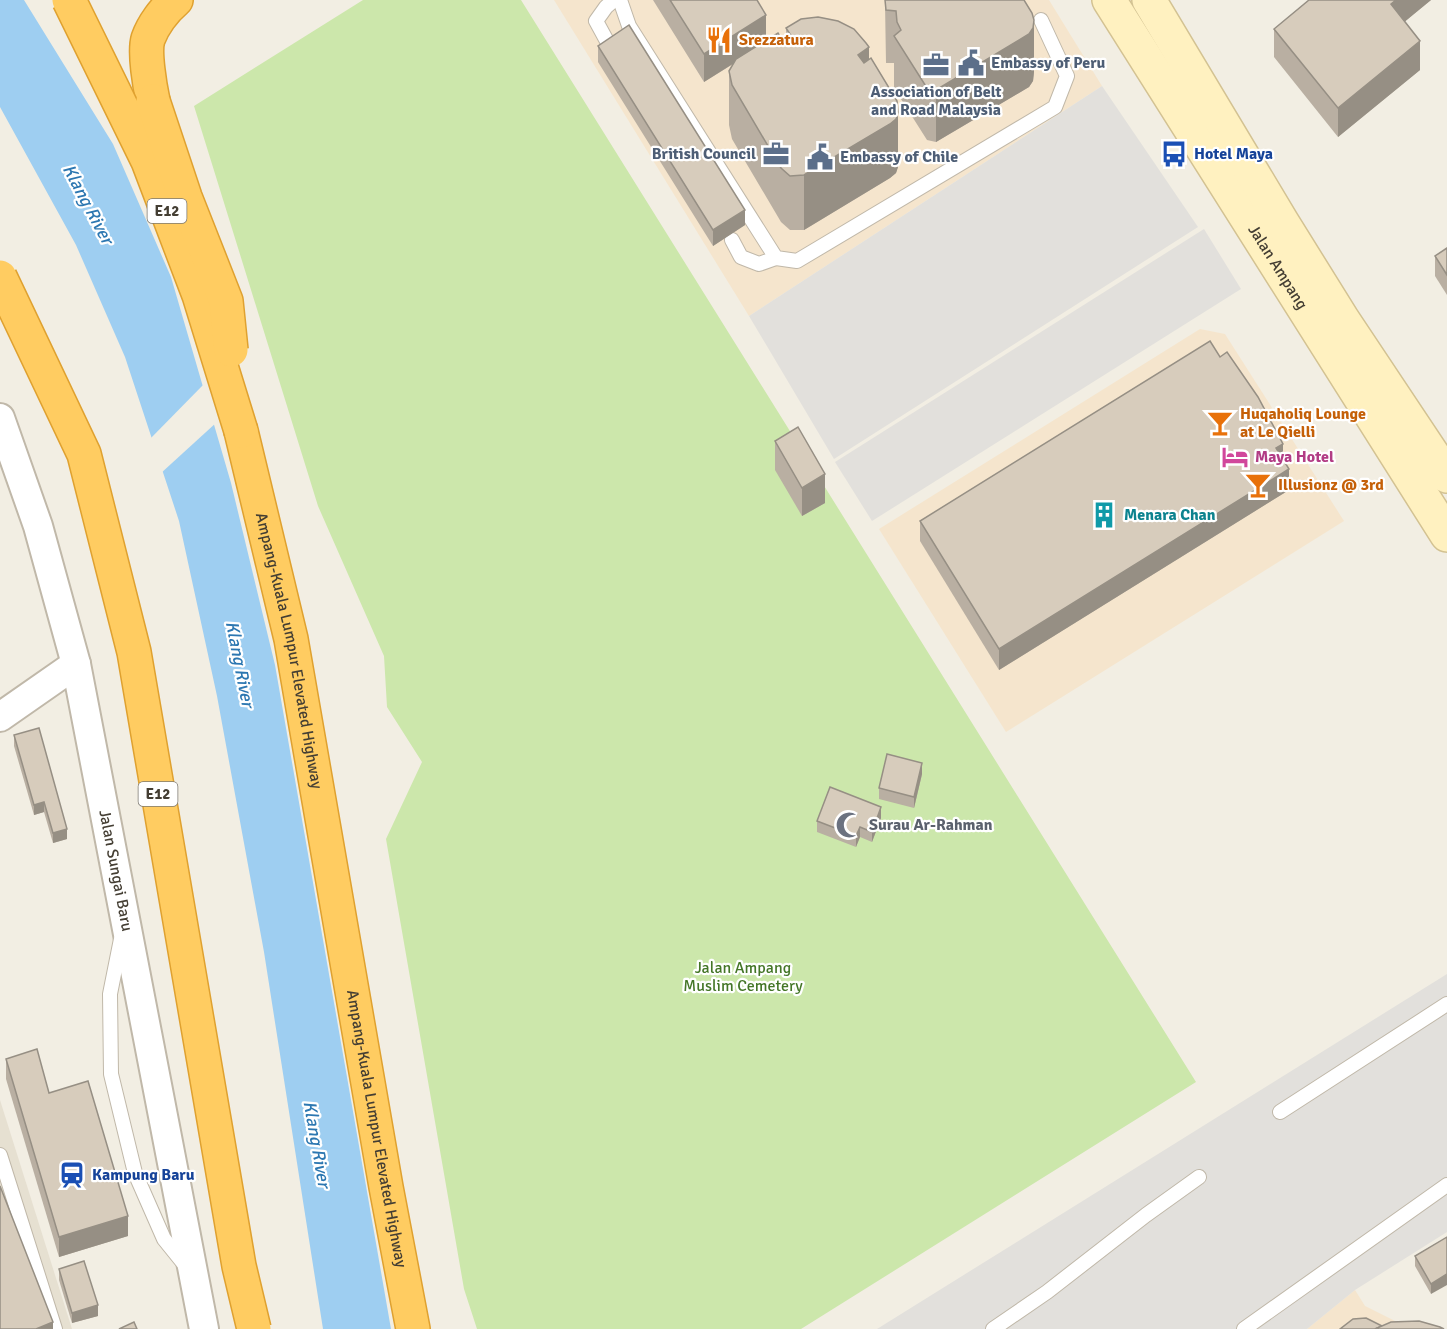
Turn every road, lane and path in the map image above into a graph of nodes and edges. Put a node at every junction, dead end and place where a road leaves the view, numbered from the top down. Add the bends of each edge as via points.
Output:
1 (69, 0) edge
2 (176, 0) edge
3 (614, 0) edge
4 (620, 0) edge
5 (1109, 0) edge
6 (1149, 0) edge
7 (1041, 20) dead end
8 (608, 43) edge
9 (732, 240) edge
10 (776, 258) junction
11 (0, 277) edge
12 (1, 423) edge
13 (241, 431) junction
14 (1447, 476) edge
15 (1447, 535) edge
16 (76, 664) junction
17 (0, 717) edge
18 (125, 917) junction
19 (1447, 1004) edge
20 (1280, 1112) dead end
21 (0, 1155) edge
22 (1199, 1177) dead end
23 (1447, 1185) edge
24 (192, 1274) junction
25 (55, 1329) edge
26 (204, 1329) edge
27 (254, 1329) edge
28 (414, 1329) edge
29 (993, 1329) edge
30 (1244, 1329) edge

1 - 13 highway, Ampang-Kuala Lumpur Elevated Highway / E12, bridge via 148,161 199,295
2 - 13 highway, bridge via 164,10 148,40 148,76 185,197 226,301
3 - 8 lane via 596,21
4 - 10 lane via 629,26
5 - 15 main road, Jalan Ampang
6 - 14 main road, Jalan Ampang via 1343,320
7 - 10 lane via 1067,76 1055,107 797,261
9 - 10 lane via 741,257 750,261 759,264
11 - 27 highway, E12, bridge via 84,454 134,652 239,1266
12 - 16 street, Jalan Sungai Baru via 38,526
13 - 28 highway, Ampang-Kuala Lumpur Elevated Highway / E12 via 291,639
16 - 17 street
16 - 18 street, Jalan Sungai Baru
18 - 24 street, Jalan Sungai Baru
18 - 24 lane via 110,994 111,1074 135,1173 164,1239
19 - 20 lane
21 - 25 lane
22 - 29 lane
23 - 30 lane
24 - 26 street, Jalan Sungai Baru

